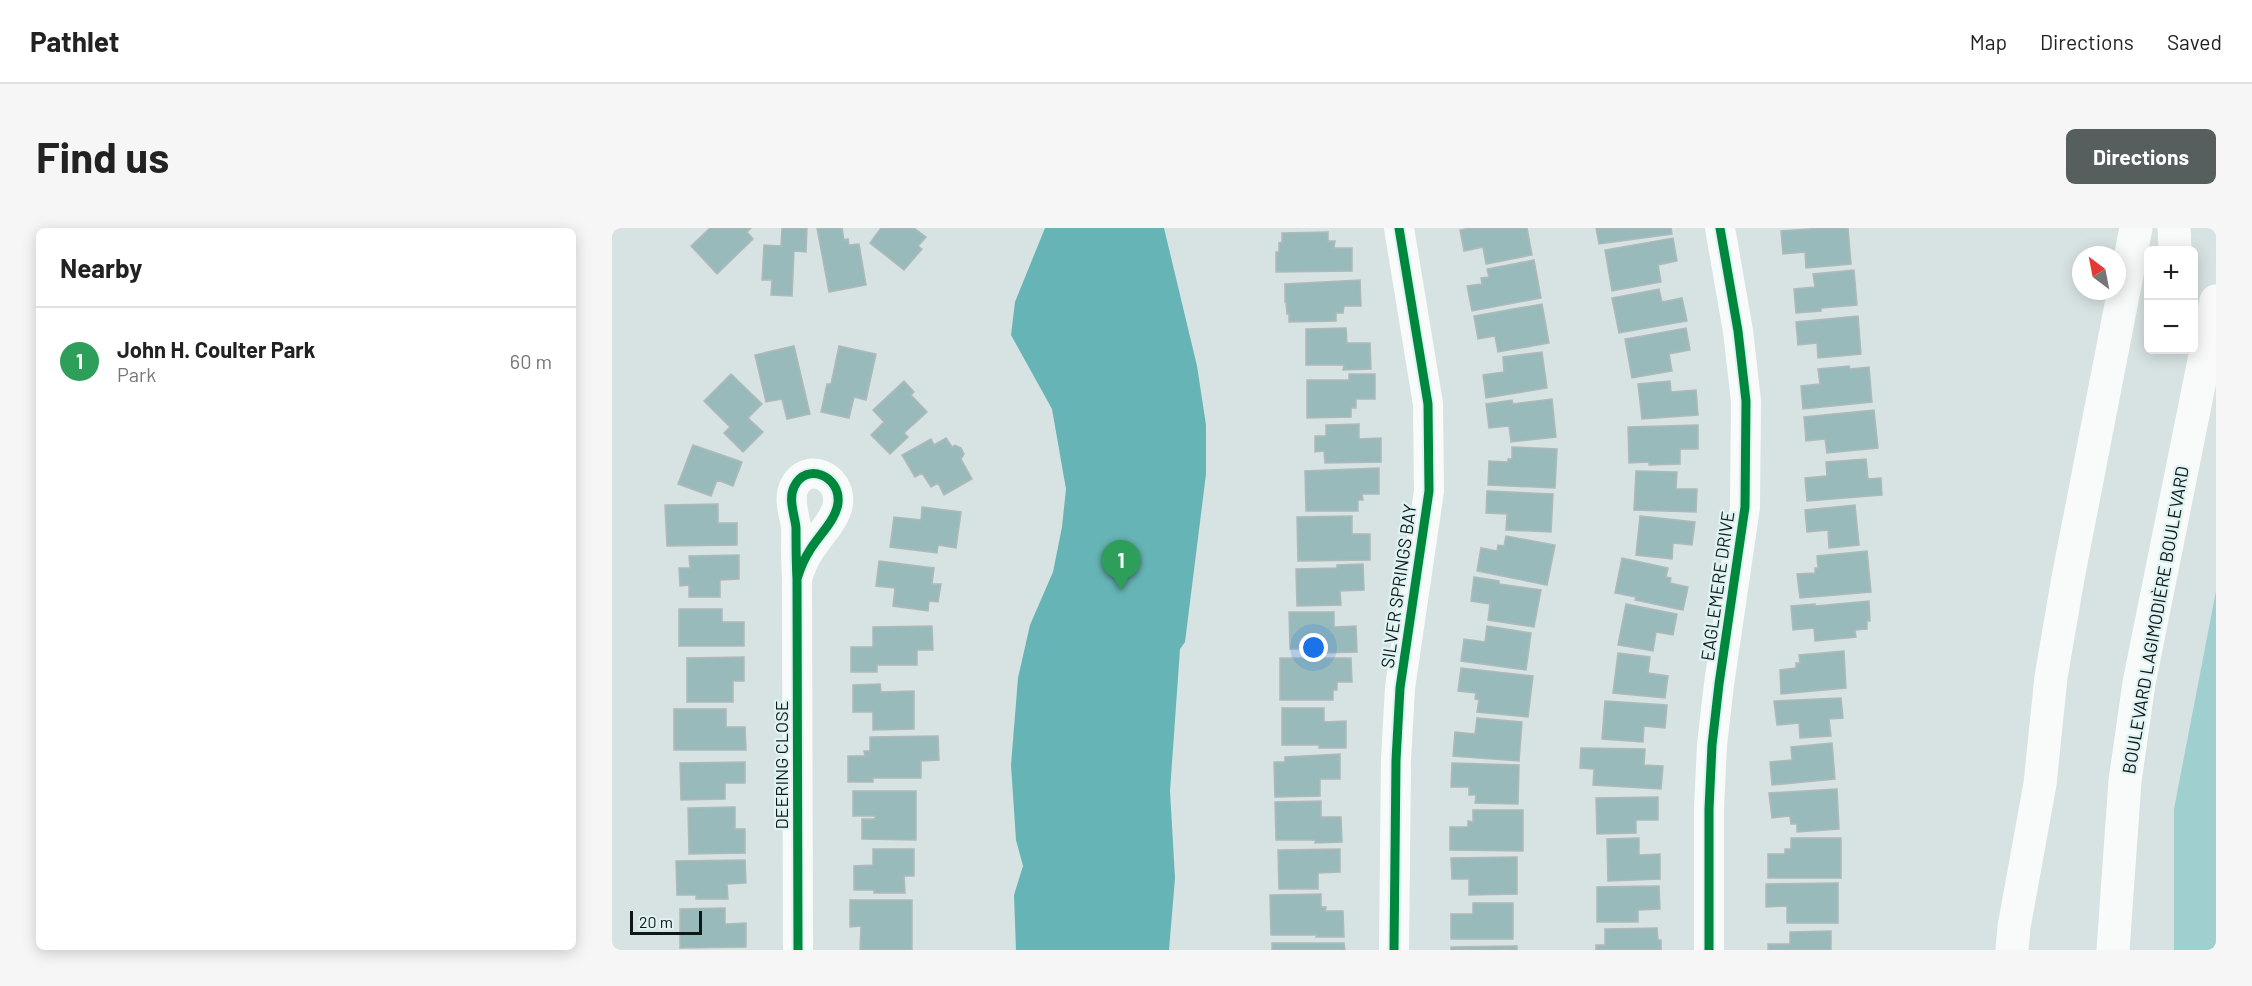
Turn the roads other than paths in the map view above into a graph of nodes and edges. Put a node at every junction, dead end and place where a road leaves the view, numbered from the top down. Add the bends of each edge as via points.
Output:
1 (1399, 228) edge
2 (1720, 228) edge
3 (2136, 228) edge
4 (2174, 228) edge
5 (2175, 246) edge
6 (2216, 300) edge
7 (2183, 354) edge
8 (2189, 435) junction
9 (797, 579) dead end
10 (2125, 781) junction
11 (798, 950) edge
12 (1394, 950) edge
13 (1709, 950) edge
14 (2012, 950) edge
15 (2113, 950) edge
16 (2135, 950) edge

1 - 12 street, SILVER SPRINGS BAY via 1428,404 1429,491 1400,688 1395,760
2 - 13 street, EAGLEMERE DRIVE via 1746,402 1745,507 1712,745
3 - 14 main road via 2068,578
4 - 5 main road
6 - 8 main road, BOULEVARD LAGIMODIÈRE BOULEVARD
7 - 8 main road, BOULEVARD LAGIMODIÈRE BOULEVARD
8 - 10 main road, BOULEVARD LAGIMODIÈRE BOULEVARD via 2139,683
9 - 11 street, DEERING CLOSE
10 - 15 main road, BOULEVARD LAGIMODIÈRE BOULEVARD
10 - 16 main road

